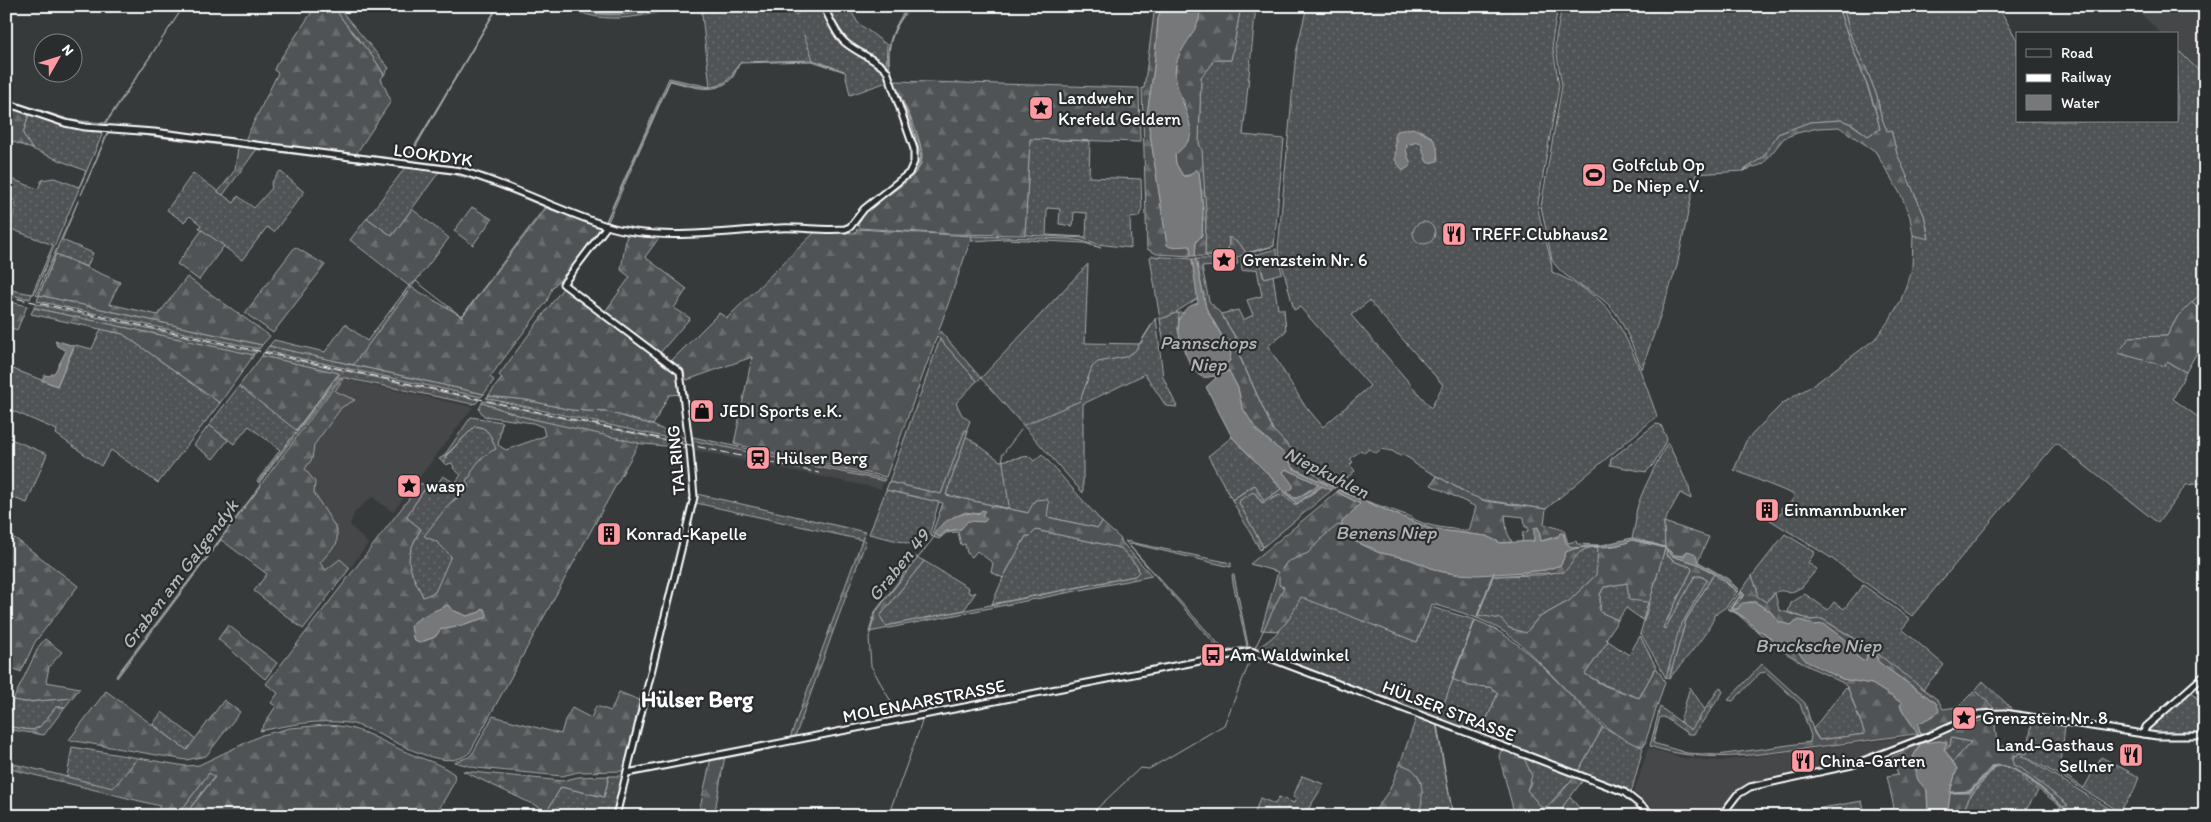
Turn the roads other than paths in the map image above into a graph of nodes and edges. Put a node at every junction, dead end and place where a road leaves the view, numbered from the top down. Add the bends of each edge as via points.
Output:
1 (823, 6) edge
2 (6, 103) edge
3 (607, 226) junction
4 (1227, 654) joint
5 (2205, 674) edge
6 (2143, 734) junction
7 (2205, 736) edge
8 (627, 773) junction
9 (616, 816) edge
10 (1654, 816) edge
11 (1721, 816) edge

1 - 3 street, LOOKDYK via 846,44 879,64 887,74 913,143 914,162 909,173 864,209 850,227 837,230 783,228 668,233
2 - 3 street, LOOKDYK via 65,123 85,126 461,171
3 - 8 street, TALRING via 563,284 680,372 694,498
4 - 8 street, MOLENAARSTRASSE
4 - 10 street, HÜLSER STRASSE via 1259,653 1624,792
5 - 6 street via 2146,727
6 - 7 street
6 - 11 street via 2004,713 1980,714 1852,765 1750,787 1737,795
8 - 9 street, TALRING

